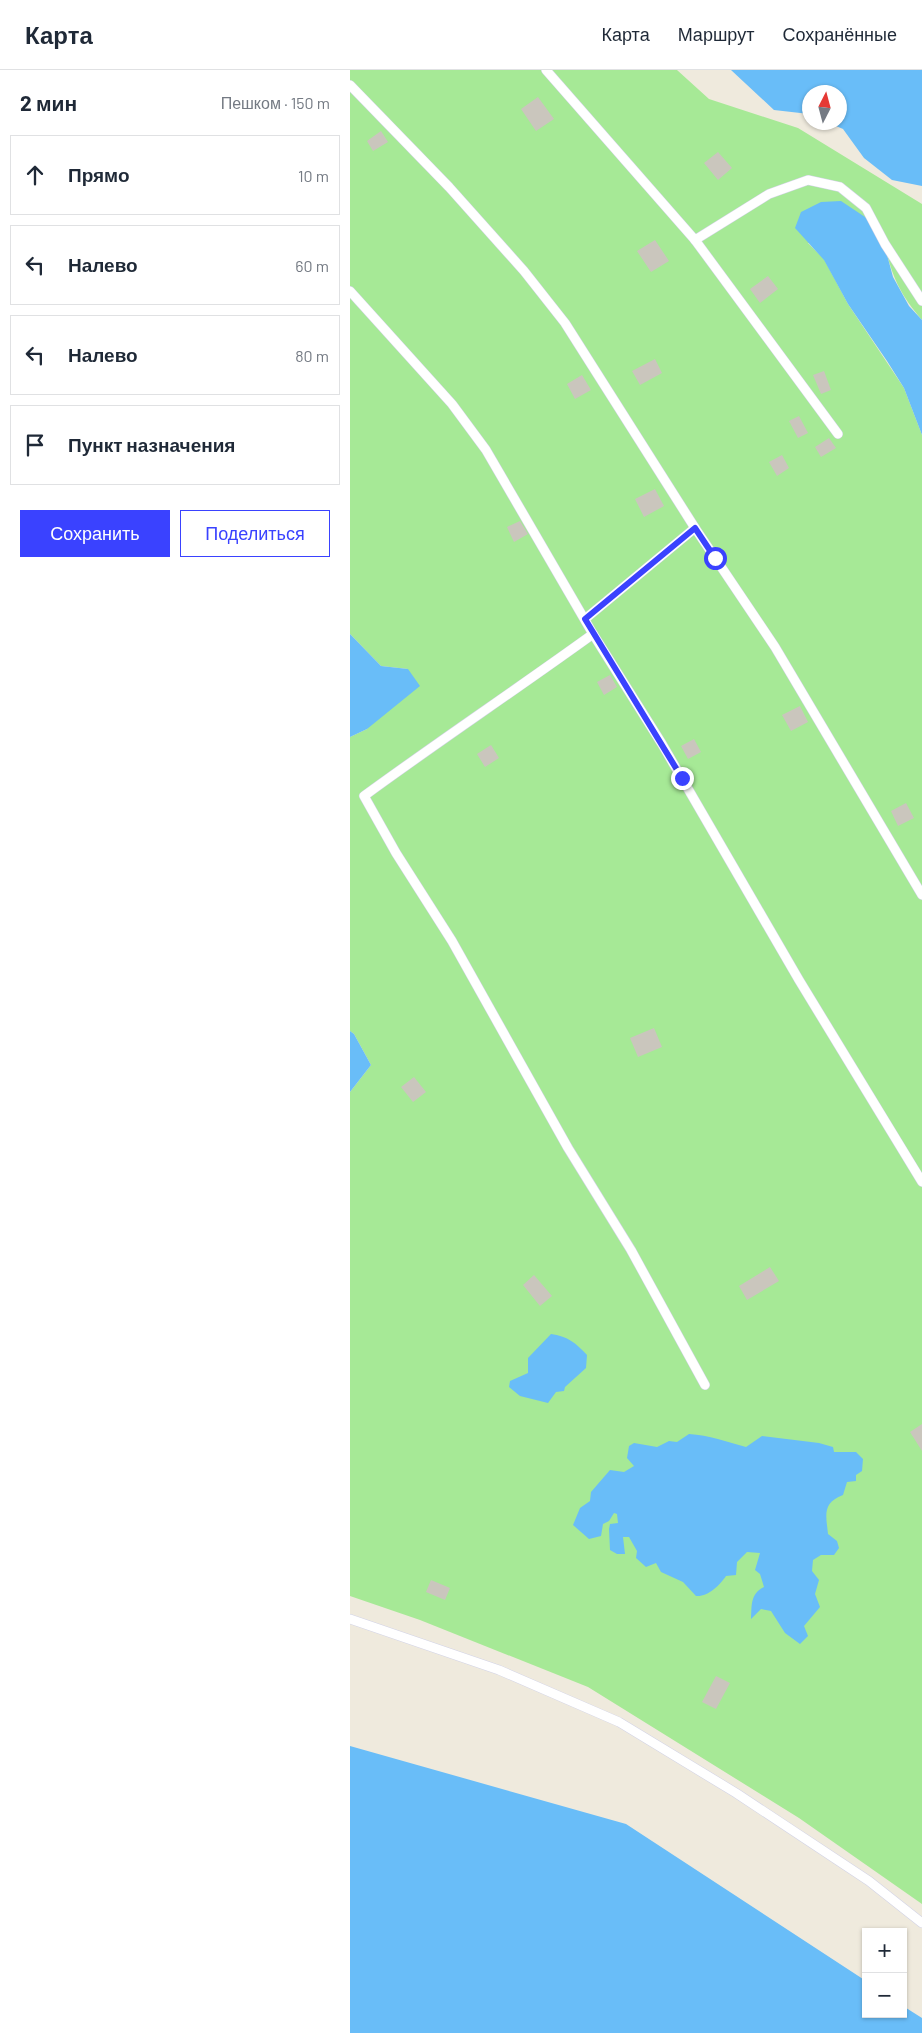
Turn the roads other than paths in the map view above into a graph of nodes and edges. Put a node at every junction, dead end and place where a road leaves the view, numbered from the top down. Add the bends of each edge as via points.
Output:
1 (546, 70) edge
2 (350, 85) edge
3 (695, 240) junction
4 (350, 291) edge
5 (922, 301) edge
6 (838, 434) dead end
7 (695, 528) junction
8 (585, 619) junction
9 (593, 634) junction
10 (922, 895) edge
11 (922, 1182) edge
12 (705, 1385) dead end
13 (350, 1619) edge
14 (922, 1922) edge

1 - 3 lane
2 - 7 lane via 449,187 524,270 565,322
3 - 5 lane via 768,194 808,180 840,188 866,208
3 - 6 lane
4 - 8 lane via 452,404 486,450
7 - 8 lane
7 - 10 lane via 775,647
8 - 9 lane
9 - 11 lane via 662,744 799,980
9 - 12 lane via 364,796 452,941 568,1148 631,1250
13 - 14 lane via 499,1670 619,1722 736,1793 869,1881

